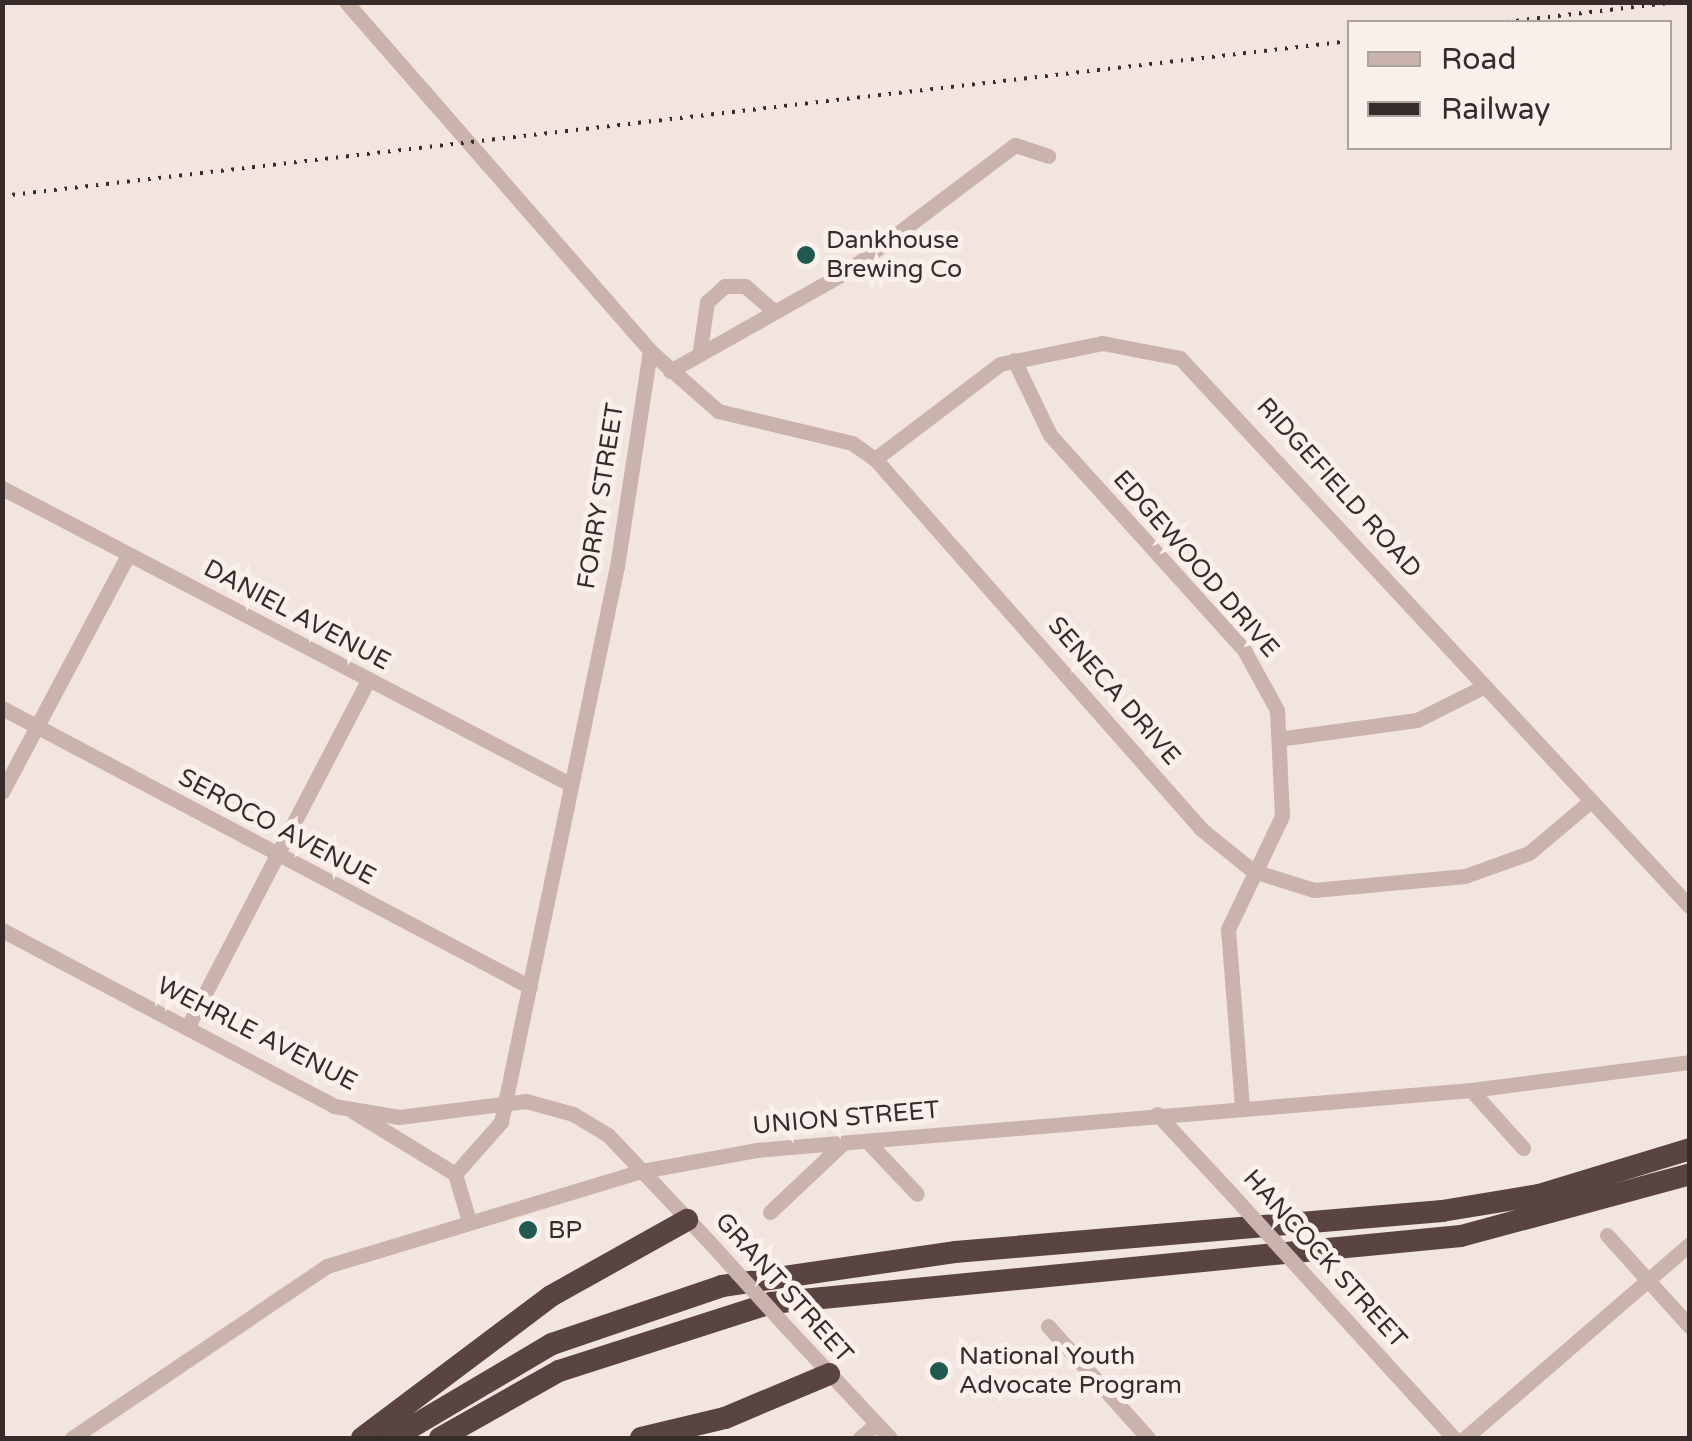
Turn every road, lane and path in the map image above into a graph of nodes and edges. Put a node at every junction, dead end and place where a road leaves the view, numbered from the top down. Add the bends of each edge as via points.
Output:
1 (346, 2) edge
2 (1048, 156) dead end
3 (771, 309) junction
4 (700, 350) junction
5 (650, 351) junction
6 (1014, 360) junction
7 (670, 370) junction
8 (875, 459) junction
9 (2, 488) edge
10 (128, 555) junction
11 (368, 680) junction
12 (1483, 687) junction
13 (2, 708) edge
14 (37, 726) junction
15 (1284, 738) junction
16 (570, 784) junction
17 (2, 792) edge
18 (1587, 804) junction
19 (276, 854) junction
20 (1253, 871) junction
21 (1690, 908) edge
22 (2, 930) edge
23 (530, 986) junction
24 (187, 1028) junction
25 (1690, 1062) edge
26 (1471, 1090) junction
27 (506, 1101) junction
28 (1242, 1107) junction
29 (354, 1112) junction
30 (1158, 1114) junction
31 (868, 1142) junction
32 (841, 1144) junction
33 (1523, 1148) dead end
34 (1690, 1149) edge
35 (642, 1171) junction
36 (455, 1174) junction
37 (1690, 1174) edge
38 (918, 1194) dead end
39 (770, 1212) dead end
40 (687, 1220) junction
41 (468, 1221) junction
42 (1606, 1236) dead end
43 (1690, 1244) edge
44 (1647, 1278) junction
45 (1048, 1326) dead end
46 (1690, 1327) edge
47 (828, 1374) junction
48 (876, 1424) junction
49 (72, 1438) edge
50 (362, 1438) edge
51 (393, 1438) edge
52 (440, 1438) edge
53 (640, 1438) edge
54 (860, 1438) edge
55 (890, 1438) edge
56 (1148, 1438) edge
57 (1454, 1438) edge
58 (1464, 1438) edge

1 - 5 street
2 - 3 street via 1015,145 895,240
3 - 4 street
3 - 4 street via 746,286 724,286 707,302
4 - 7 street
5 - 7 street, SENECA DRIVE
5 - 16 street, FORRY STREET via 617,566
6 - 8 street, RIDGEFIELD ROAD via 962,386
6 - 12 street, RIDGEFIELD ROAD via 1113,343 1190,364
6 - 15 street, EDGEWOOD DRIVE via 1050,435 1257,667
7 - 8 street, SENECA DRIVE via 718,411 852,443
8 - 20 street, SENECA DRIVE via 1201,829
9 - 10 street, DANIEL AVENUE
10 - 11 street, DANIEL AVENUE
10 - 14 street
11 - 16 street, DANIEL AVENUE
11 - 19 street
12 - 15 street via 1418,720
12 - 18 street, RIDGEFIELD ROAD
13 - 14 street, SEROCO AVENUE
14 - 17 street
14 - 19 street, SEROCO AVENUE
15 - 20 street, EDGEWOOD DRIVE via 1282,816
16 - 23 street, FORRY STREET
18 - 20 street, SENECA DRIVE via 1529,853 1465,876 1314,890
18 - 21 street, RIDGEFIELD ROAD
19 - 23 street, SEROCO AVENUE
19 - 24 street
20 - 28 street, EDGEWOOD DRIVE via 1227,944
22 - 24 street, WEHRLE AVENUE
23 - 27 street, FORRY STREET
24 - 29 street, WEHRLE AVENUE
25 - 26 street, UNION STREET
26 - 28 street, UNION STREET
26 - 33 street
27 - 29 street, WEHRLE AVENUE via 399,1118
27 - 35 street, WEHRLE AVENUE via 573,1114
27 - 36 street via 494,1136
28 - 30 street, UNION STREET
29 - 36 street
30 - 31 street, UNION STREET
30 - 57 street, HANCOCK STREET, bridge
31 - 32 street, UNION STREET
31 - 38 street
32 - 35 street, UNION STREET
32 - 39 street
34 - 51 highway via 1574,1186 1442,1210 955,1252 722,1286 552,1344
35 - 40 street, GRANT STREET
35 - 41 street, UNION STREET
36 - 41 street
37 - 52 highway via 1462,1236 771,1303 559,1372
40 - 47 street, GRANT STREET, bridge
40 - 50 highway via 552,1296
41 - 49 street, UNION STREET via 309,1275
42 - 44 street
43 - 44 street
44 - 46 street
44 - 58 street
45 - 56 street
47 - 48 street, GRANT STREET
47 - 53 highway via 725,1418
48 - 54 street
48 - 55 street, GRANT STREET

